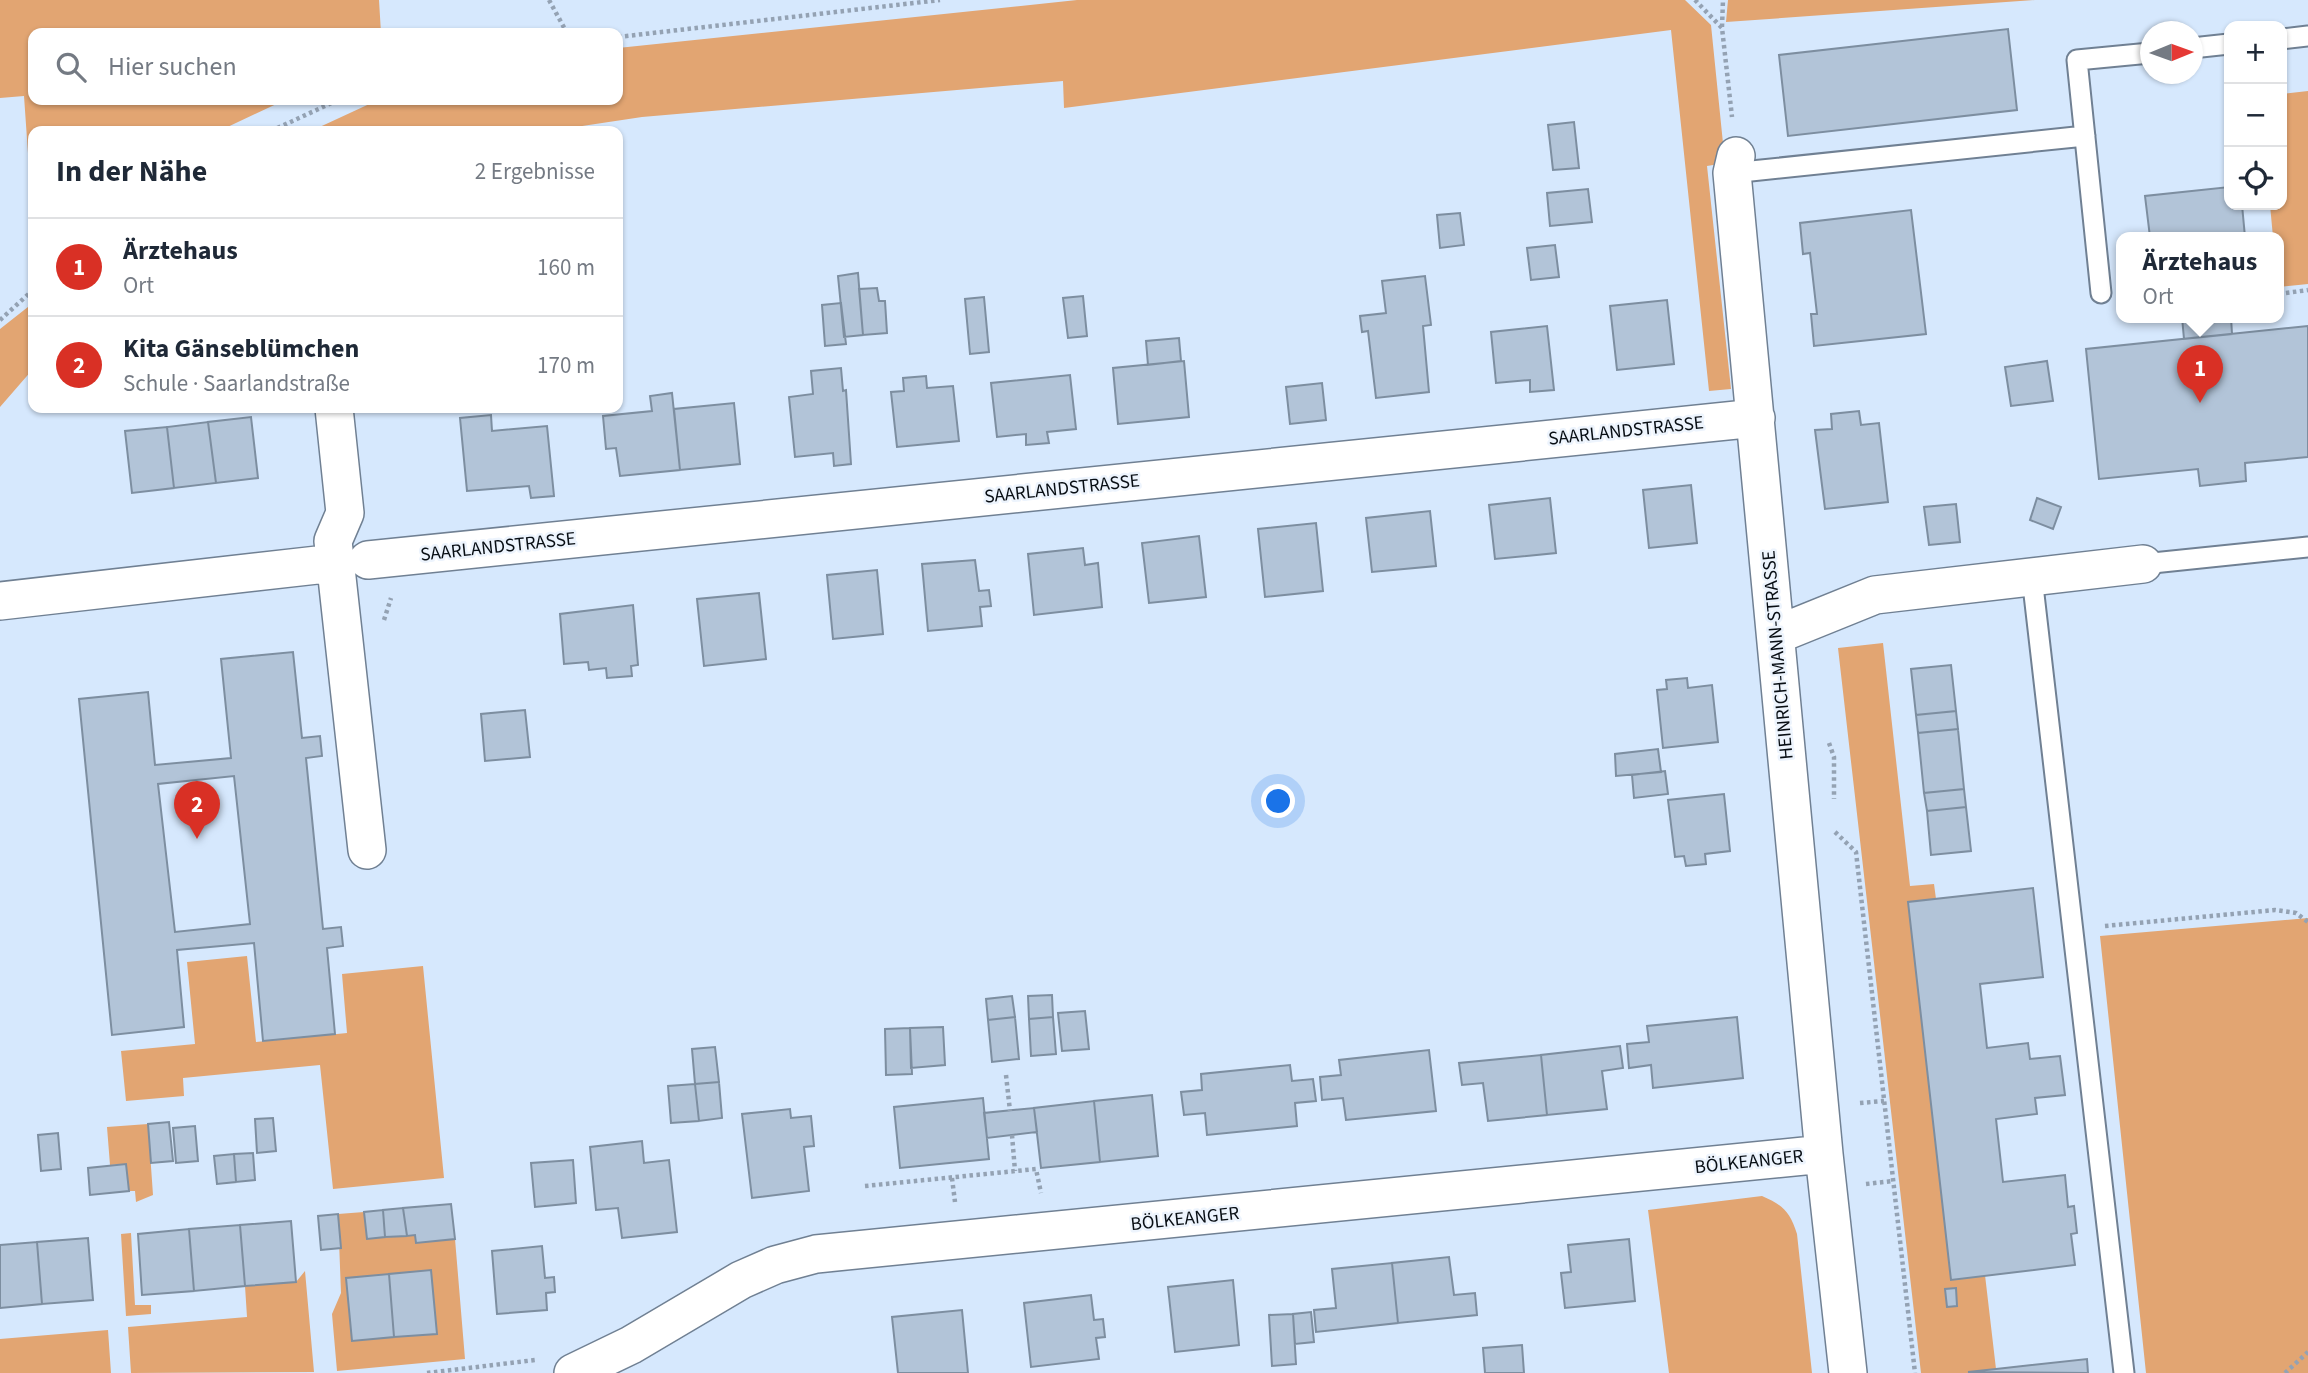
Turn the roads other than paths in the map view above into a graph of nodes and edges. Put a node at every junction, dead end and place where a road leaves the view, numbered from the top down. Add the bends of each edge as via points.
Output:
1 (2308, 36) edge
2 (2287, 38) edge
3 (2224, 45) edge
4 (2203, 47) edge
5 (2140, 53) edge
6 (2085, 136) junction
7 (1734, 165) joint
8 (2101, 293) dead end
9 (335, 413) edge
10 (1756, 418) junction
11 (2308, 547) edge
12 (345, 555) junction
13 (2143, 564) joint
14 (2032, 577) junction
15 (0, 601) edge
16 (1776, 635) junction
17 (367, 850) dead end
18 (1824, 1154) junction
19 (573, 1373) edge
20 (1848, 1373) edge
21 (2124, 1373) edge

1 - 2 lane
3 - 4 lane
5 - 6 lane via 2077,60
6 - 7 lane
6 - 8 lane
7 - 10 street, HEINRICH-MANN-STRASSE
9 - 12 street
10 - 12 street, SAARLANDSTRASSE
10 - 16 street, HEINRICH-MANN-STRASSE
11 - 13 lane
12 - 15 street, SAARLANDSTRASSE
12 - 17 street
13 - 14 street
14 - 16 street via 1875,595
14 - 21 lane
16 - 18 street, HEINRICH-MANN-STRASSE
18 - 19 street, BÖLKEANGER via 816,1254 741,1280 631,1345
18 - 20 street, HEINRICH-MANN-STRASSE

